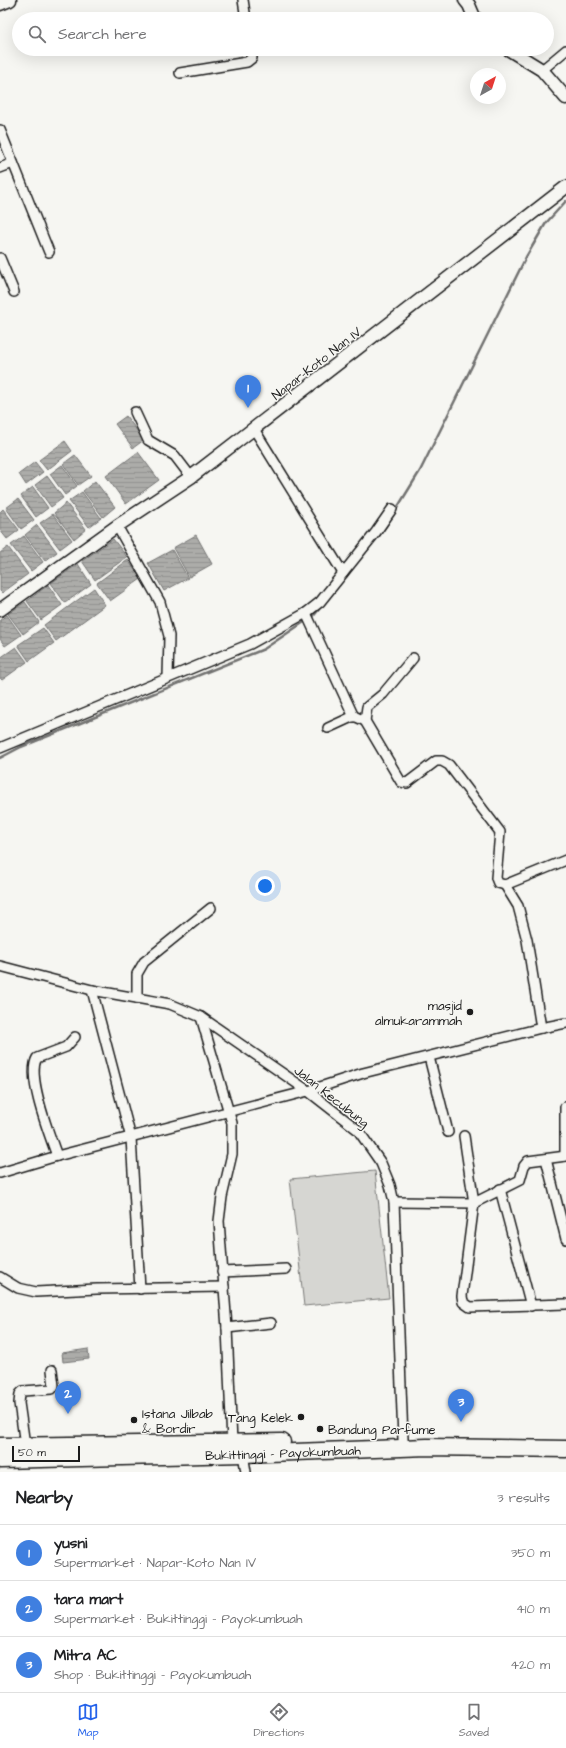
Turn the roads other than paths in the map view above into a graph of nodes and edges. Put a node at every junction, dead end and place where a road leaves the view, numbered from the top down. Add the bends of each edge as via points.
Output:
1 (10, 0) edge
2 (243, 0) edge
3 (467, 3) edge
4 (0, 4) edge
5 (245, 12) edge
6 (472, 12) edge
7 (566, 50) edge
8 (252, 56) edge
9 (519, 56) edge
10 (542, 70) junction
11 (180, 72) dead end
12 (566, 98) edge
13 (0, 130) edge
14 (13, 163) junction
15 (0, 168) edge
16 (566, 186) edge
17 (49, 252) dead end
18 (0, 258) edge
19 (14, 292) dead end
20 (135, 412) dead end
21 (254, 429) junction
22 (191, 477) junction
23 (392, 509) dead end
24 (117, 526) junction
25 (343, 573) junction
26 (0, 610) edge
27 (308, 617) junction
28 (413, 658) dead end
29 (168, 677) junction
30 (354, 717) junction
31 (365, 721) junction
32 (328, 728) dead end
33 (0, 748) edge
34 (566, 860) edge
35 (505, 885) junction
36 (211, 908) dead end
37 (0, 966) edge
38 (92, 990) junction
39 (137, 998) junction
40 (201, 1017) junction
41 (566, 1023) edge
42 (541, 1028) junction
43 (75, 1038) dead end
44 (429, 1057) junction
45 (308, 1091) junction
46 (565, 1107) edge
47 (229, 1111) junction
48 (448, 1132) dead end
49 (464, 1136) dead end
50 (131, 1138) junction
51 (57, 1156) junction
52 (566, 1156) edge
53 (546, 1159) junction
54 (0, 1173) edge
55 (500, 1189) junction
56 (394, 1202) junction
57 (474, 1203) junction
58 (566, 1239) edge
59 (286, 1269) dead end
60 (222, 1272) junction
61 (0, 1277) edge
62 (224, 1287) junction
63 (140, 1289) junction
64 (566, 1304) edge
65 (530, 1306) junction
66 (271, 1323) dead end
67 (227, 1328) junction
68 (52, 1370) dead end
69 (566, 1438) edge
70 (403, 1439) junction
71 (24, 1445) junction
72 (330, 1445) junction
73 (0, 1446) edge
74 (237, 1449) junction
75 (566, 1449) edge
76 (0, 1460) edge
77 (246, 1472) edge

1 - 4 street
2 - 5 street
3 - 6 street
7 - 10 street
8 - 11 street via 247,62
9 - 10 street
10 - 12 street
13 - 14 street
14 - 15 street
14 - 17 street
16 - 21 street, Napar-Koto Nan IV
18 - 19 street
20 - 22 street via 148,440 175,456
21 - 22 street, Napar-Koto Nan IV
21 - 25 street
22 - 24 street, Napar-Koto Nan IV
23 - 25 street
24 - 26 street, Napar-Koto Nan IV
24 - 29 street via 160,602 169,636
25 - 27 street
27 - 29 street
27 - 30 street
28 - 31 street via 383,694 367,707
29 - 33 street
30 - 31 street
30 - 32 street
31 - 35 street via 401,782 407,783 436,762 442,761 450,765 498,827 500,837 496,878
34 - 35 street
35 - 42 street via 518,906 527,940
36 - 39 street via 144,962 137,974
37 - 38 street, Jalan Kecubung
38 - 39 street, Jalan Kecubung
38 - 50 street
39 - 40 street, Jalan Kecubung via 170,1004
40 - 45 street, Jalan Kecubung
40 - 47 street
41 - 42 street
42 - 44 street
43 - 51 street via 66,1047 37,1058 35,1064 36,1094
44 - 45 street via 363,1073
44 - 48 street
45 - 47 street
45 - 56 street, Jalan Kecubung via 366,1139 381,1163
46 - 52 street
47 - 50 street
47 - 60 street via 233,1130 232,1154 219,1221
49 - 57 street
50 - 51 street
50 - 63 street
51 - 54 street
52 - 53 street
53 - 55 street via 528,1161 520,1180
53 - 58 street
55 - 57 street
55 - 65 street
56 - 57 street
56 - 70 street, Jalan Kecubung
57 - 65 street via 463,1302 470,1307
59 - 60 street
60 - 62 street
61 - 63 street via 18,1288 36,1292
62 - 63 street
62 - 67 street
64 - 65 street
66 - 67 street
67 - 74 street
68 - 71 street via 52,1389 23,1391 20,1394
69 - 70 highway, Bukittinggi - Payokumbuah
70 - 72 highway, Bukittinggi - Payokumbuah
71 - 73 highway, Bukittinggi - Payokumbuah
71 - 74 highway, Bukittinggi - Payokumbuah
72 - 74 highway, Bukittinggi - Payokumbuah
72 - 75 highway, Bukittinggi - Payokumbuah
74 - 76 highway, Bukittinggi - Payokumbuah
74 - 77 street

